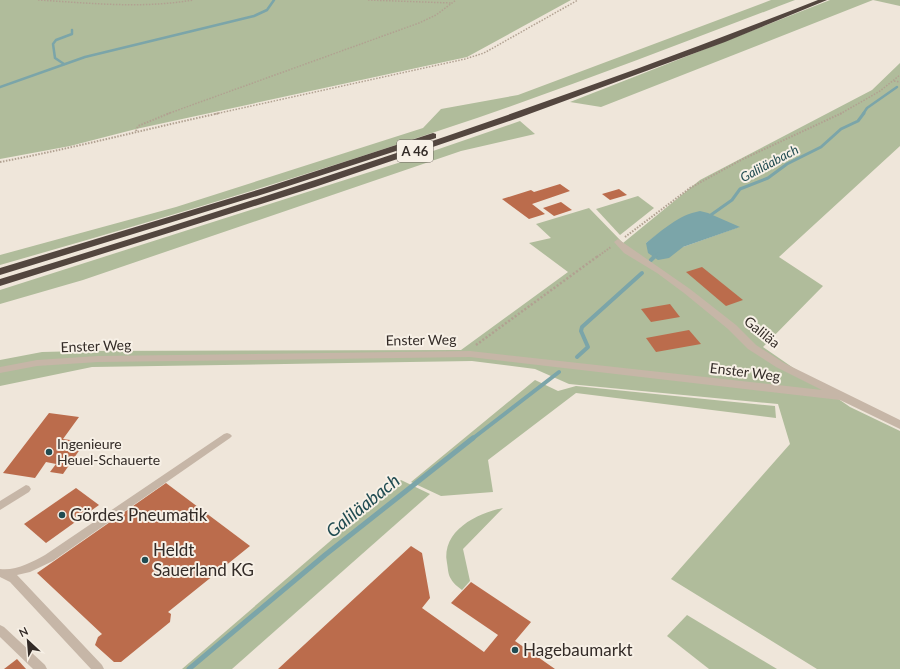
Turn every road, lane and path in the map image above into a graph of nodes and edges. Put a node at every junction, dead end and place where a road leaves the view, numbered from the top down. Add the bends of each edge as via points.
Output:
1 (38, 0) edge
2 (193, 0) edge
3 (368, 0) edge
4 (456, 0) edge
5 (578, 0) edge
6 (806, 0) edge
7 (824, 0) edge
8 (452, 3) junction
9 (900, 75) edge
10 (894, 81) junction
11 (900, 82) edge
12 (136, 131) junction
13 (0, 162) edge
14 (618, 242) junction
15 (0, 272) edge
16 (0, 283) edge
17 (470, 354) junction
18 (0, 370) edge
19 (840, 396) junction
20 (900, 425) edge
21 (227, 436) dead end
22 (26, 489) dead end
23 (0, 506) edge
24 (3, 574) edge
25 (0, 630) edge
26 (41, 669) edge
27 (98, 669) edge

1 - 2 path via 154,5
3 - 8 path
4 - 8 path
5 - 12 path via 496,47 470,58
6 - 15 highway, A 46 via 675,52 487,118 267,190
7 - 16 highway, A 46 via 686,55 497,124 276,197
8 - 12 path via 419,23 150,120 138,126
9 - 10 path
10 - 11 path
10 - 14 path via 827,121 741,160 690,188
12 - 13 path
14 - 17 path via 475,345
14 - 19 street, Galiläa via 627,251 687,291 732,327 752,347 780,365
17 - 18 street, Enster Weg via 98,359 37,363
17 - 19 street, Enster Weg
19 - 20 street, Galiläa
21 - 24 lane via 39,564
22 - 23 lane
24 - 27 lane via 14,579
25 - 26 lane

